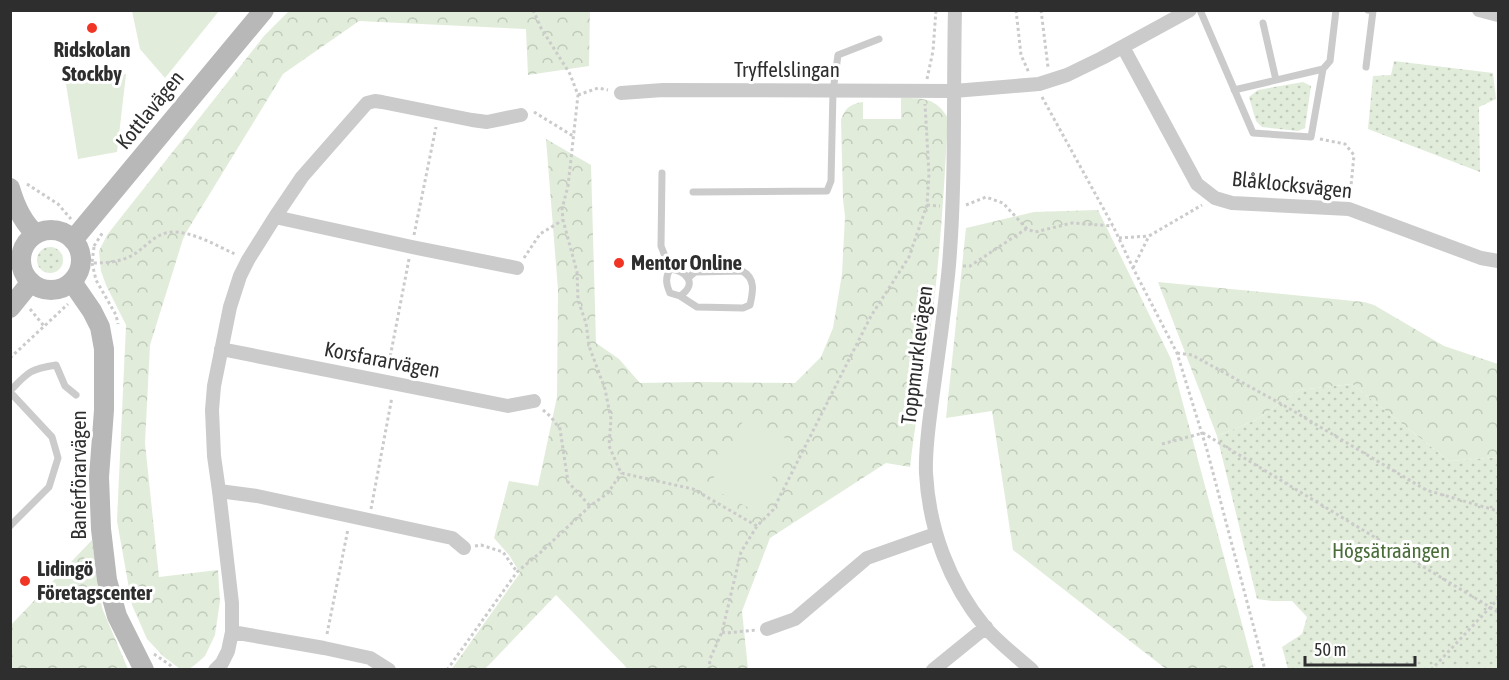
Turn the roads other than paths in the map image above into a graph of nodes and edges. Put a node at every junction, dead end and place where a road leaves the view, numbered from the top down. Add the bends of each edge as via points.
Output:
1 (264, 10) edge
2 (955, 10) edge
3 (1190, 10) edge
4 (1200, 10) edge
5 (1336, 10) edge
6 (1368, 10) edge
7 (1479, 10) edge
8 (1498, 15) edge
9 (1263, 23) dead end
10 (879, 39) dead end
11 (1123, 47) junction
12 (1366, 67) dead end
13 (1323, 69) junction
14 (1276, 80) junction
15 (1234, 90) junction
16 (833, 91) junction
17 (954, 91) junction
18 (621, 93) road end
19 (521, 115) road end
20 (662, 173) dead end
21 (17, 185) edge
22 (693, 192) dead end
23 (275, 217) junction
24 (36, 234) junction
25 (77, 235) junction
26 (1498, 261) edge
27 (517, 268) road end
28 (670, 269) junction
29 (688, 278) junction
30 (31, 282) junction
31 (76, 288) junction
32 (680, 296) junction
33 (10, 309) edge
34 (221, 349) junction
35 (10, 391) edge
36 (76, 395) dead end
37 (17, 399) junction
38 (534, 401) road end
39 (10, 405) edge
40 (219, 491) junction
41 (10, 526) edge
42 (935, 534) junction
43 (464, 548) road end
44 (986, 627) junction
45 (767, 629) road end
46 (232, 632) junction
47 (147, 660) edge
48 (215, 669) edge
49 (389, 669) edge
50 (933, 669) edge
51 (1032, 669) edge

1 - 25 street, Kottlavägen
2 - 17 street, Toppmurklevägen
3 - 11 street, Tryffelslingan
4 - 15 lane
5 - 13 lane via 1330,61
6 - 12 lane via 1373,11
7 - 8 street
9 - 14 lane
10 - 16 lane via 838,56
11 - 17 street, Tryffelslingan via 1051,81
11 - 26 street, Blåklocksvägen via 1197,184 1215,198 1232,203 1349,209
13 - 14 lane
13 - 15 lane via 1311,137 1253,132
14 - 15 lane
16 - 17 street, Tryffelslingan
16 - 18 street, Tryffelslingan
16 - 22 lane via 831,181 827,191
17 - 42 street, Toppmurklevägen via 949,265 926,471
19 - 23 street via 488,122 382,102 367,103 302,177
20 - 28 lane via 661,246
21 - 24 street via 15,203
23 - 27 street
23 - 34 street via 240,276
24 - 25 street via 55,231
24 - 30 street via 21,258 23,271
25 - 31 street via 81,262
28 - 29 lane via 685,273
28 - 32 lane via 666,284 670,293
29 - 32 lane
29 - 32 lane via 695,272 742,271 752,279 750,305 697,307
30 - 31 street via 41,289
30 - 33 street
31 - 47 street, Banérförarvägen via 100,327 105,349 99,477 106,580 117,616
34 - 38 street, Korsfararvägen via 508,406
34 - 40 street via 212,410
35 - 36 lane via 27,373 56,364 65,387
35 - 37 lane
37 - 39 lane
37 - 41 lane via 52,437 58,458 49,487
40 - 43 street via 452,538
40 - 46 street
42 - 44 street, Toppmurklevägen via 953,578
42 - 45 street via 867,558 795,619
44 - 50 street
44 - 51 street, Toppmurklevägen
46 - 48 street via 228,651
46 - 49 street via 370,658

